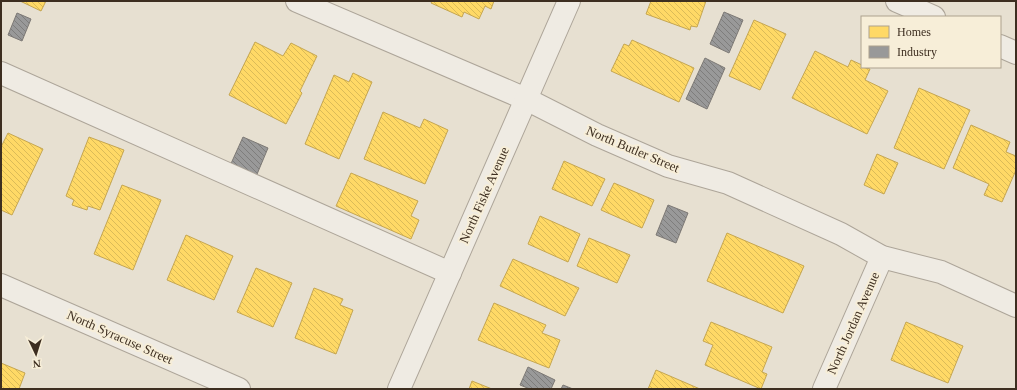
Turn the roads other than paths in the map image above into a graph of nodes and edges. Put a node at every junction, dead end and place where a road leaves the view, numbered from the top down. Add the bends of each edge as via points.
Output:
1 (297, 1) edge
2 (569, 1) edge
3 (897, 1) edge
4 (932, 16) edge
5 (1001, 46) edge
6 (1016, 53) edge
7 (1, 73) edge
8 (526, 99) junction
9 (882, 257) junction
10 (450, 273) junction
11 (1, 285) edge
12 (1016, 306) edge
13 (239, 389) edge
14 (399, 389) edge
15 (824, 389) edge

1 - 8 street, North Butler Street
2 - 8 street, North Fiske Avenue
3 - 4 street
5 - 6 street
7 - 10 street
8 - 9 street, North Butler Street via 597,135 668,166 728,183 841,234
8 - 10 street, North Fiske Avenue
9 - 12 street, North Butler Street via 941,272
9 - 15 street, North Jordan Avenue
10 - 14 street, North Fiske Avenue
11 - 13 street, North Syracuse Street

